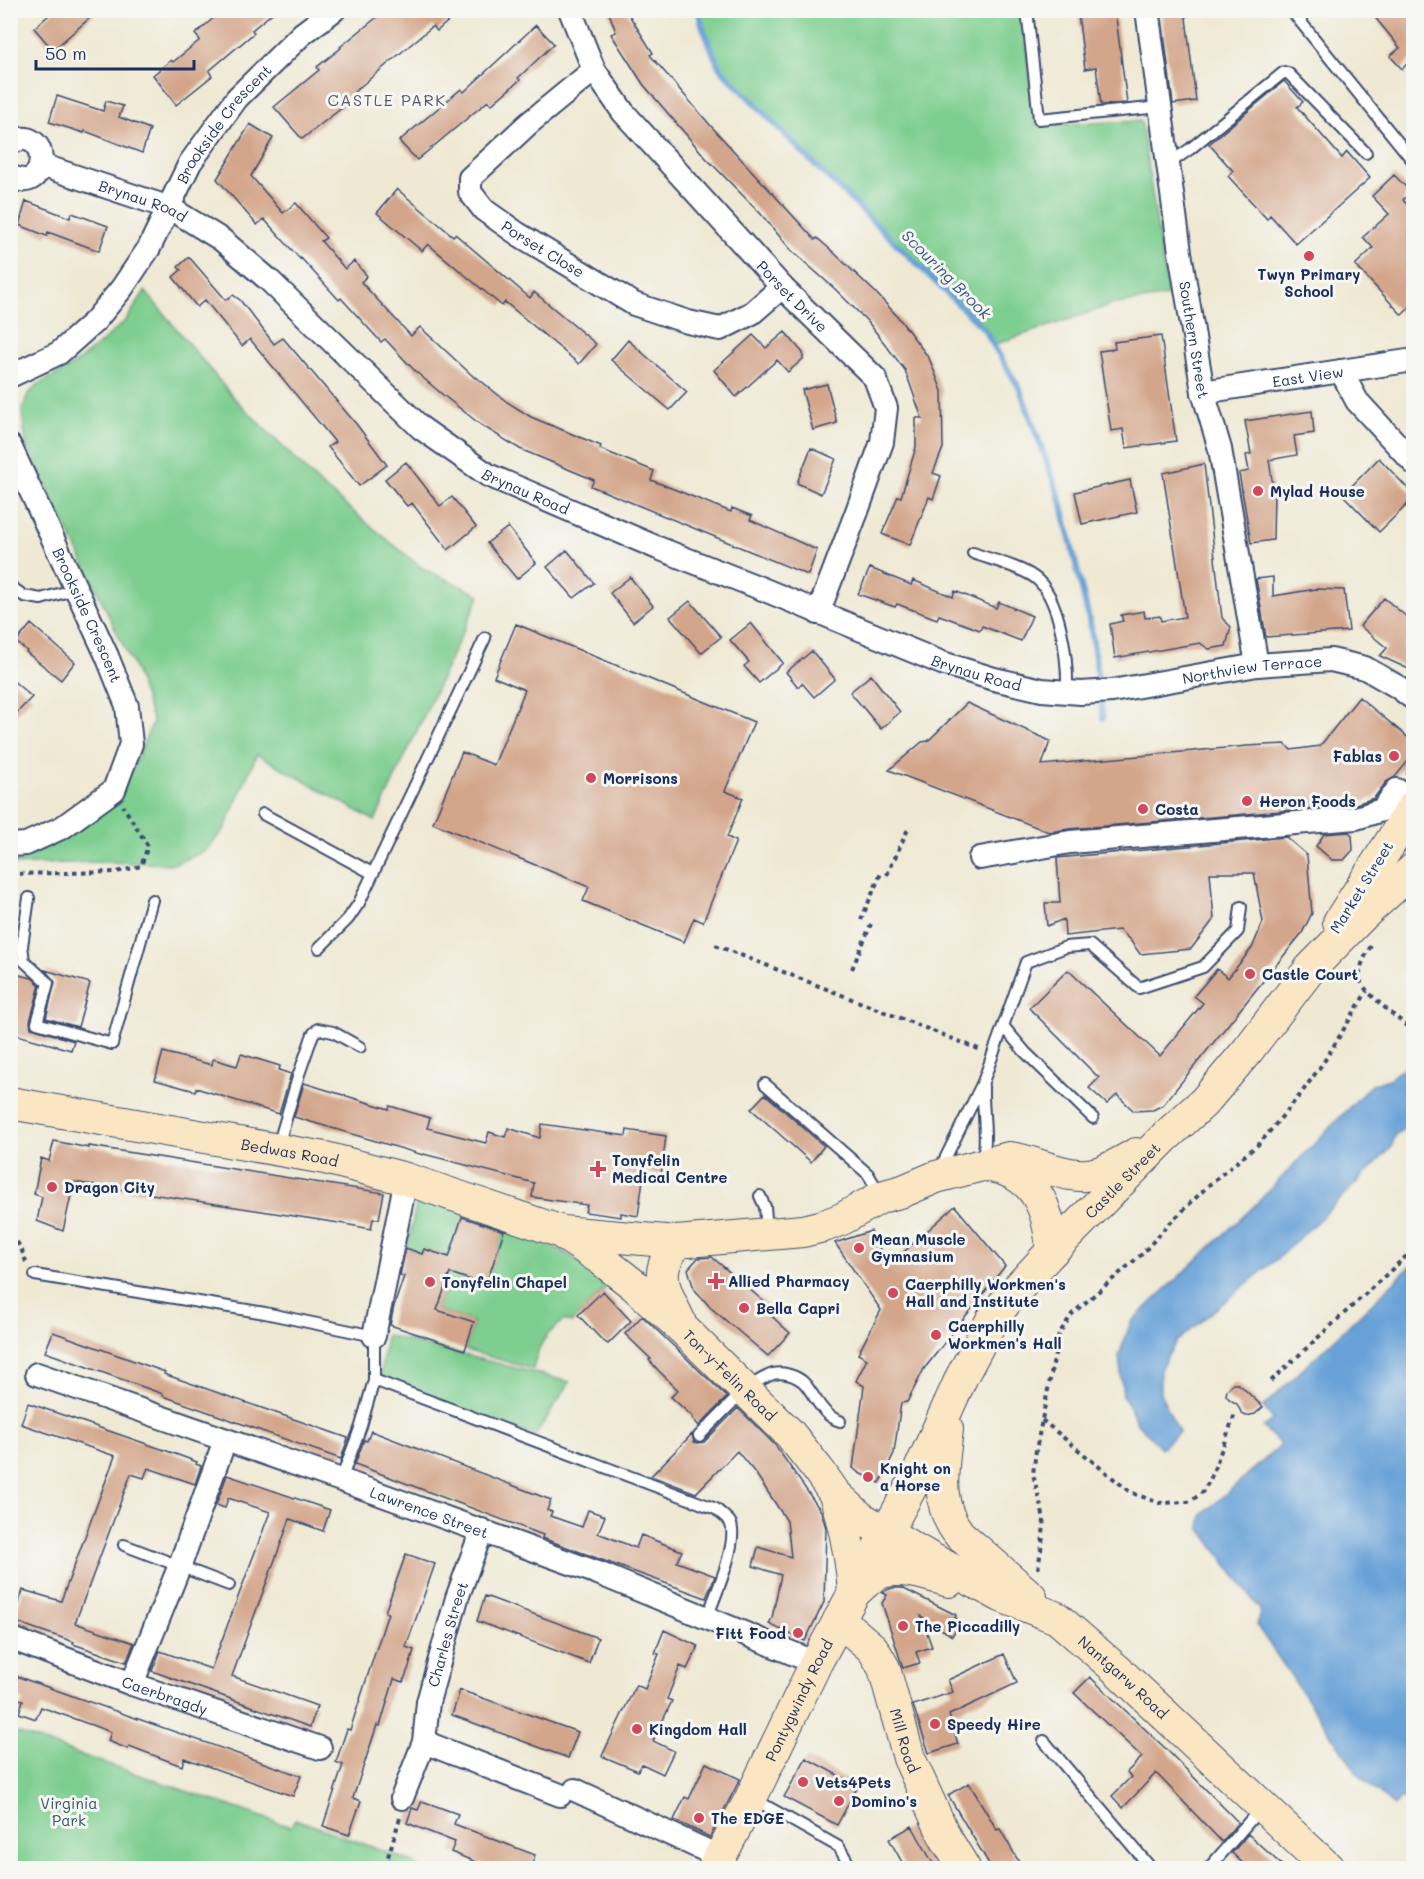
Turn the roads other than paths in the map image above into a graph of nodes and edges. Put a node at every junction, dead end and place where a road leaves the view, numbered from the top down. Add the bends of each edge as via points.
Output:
1 (334, 10) edge
2 (570, 10) edge
3 (1027, 10) edge
4 (1147, 10) edge
5 (1291, 10) edge
6 (594, 70) junction
7 (1160, 107) junction
8 (10, 143) edge
9 (1366, 153) dead end
10 (1413, 162) edge
11 (41, 165) junction
12 (1168, 165) junction
13 (10, 176) edge
14 (170, 208) junction
15 (782, 287) junction
16 (1413, 360) edge
17 (1341, 371) junction
18 (10, 376) edge
19 (1203, 392) junction
20 (10, 446) edge
21 (1413, 463) edge
22 (973, 553) dead end
23 (10, 586) edge
24 (76, 589) junction
25 (818, 613) junction
26 (485, 638) dead end
27 (1257, 665) junction
28 (1074, 693) junction
29 (1413, 699) edge
30 (1405, 798) edge
31 (263, 814) dead end
32 (10, 845) edge
33 (980, 858) dead end
34 (1413, 869) edge
35 (372, 873) junction
36 (29, 898) dead end
37 (152, 900) dead end
38 (1241, 907) dead end
39 (319, 948) dead end
40 (1310, 969) junction
41 (1003, 1026) junction
42 (360, 1047) dead end
43 (983, 1082) junction
44 (765, 1084) dead end
45 (10, 1103) edge
46 (1094, 1118) dead end
47 (1165, 1137) junction
48 (277, 1150) junction
49 (982, 1164) junction
50 (936, 1177) junction
51 (406, 1179) junction
52 (760, 1196) dead end
53 (881, 1197) junction
54 (559, 1232) junction
55 (767, 1234) junction
56 (677, 1242) junction
57 (1052, 1251) junction
58 (35, 1275) road end
59 (683, 1329) junction
60 (374, 1336) junction
61 (37, 1374) dead end
62 (374, 1380) junction
63 (746, 1391) junction
64 (949, 1405) junction
65 (840, 1421) dead end
66 (699, 1436) dead end
67 (225, 1440) junction
68 (341, 1480) junction
69 (835, 1494) junction
70 (482, 1530) junction
71 (885, 1533) junction
72 (124, 1545) dead end
73 (992, 1564) junction
74 (180, 1565) junction
75 (229, 1585) dead end
76 (1014, 1595) junction
77 (846, 1607) junction
78 (707, 1618) junction
79 (10, 1638) edge
80 (816, 1664) junction
81 (132, 1684) junction
82 (1044, 1741) dead end
83 (424, 1742) junction
84 (320, 1748) dead end
85 (402, 1798) road end
86 (752, 1798) junction
87 (1263, 1806) junction
88 (717, 1863) edge
89 (851, 1869) edge
90 (964, 1869) edge
91 (1151, 1869) edge
92 (1209, 1869) edge
93 (1328, 1869) edge

1 - 14 street, Brookside Crescent via 302,34 237,99 190,163
2 - 6 street, Porset Drive
3 - 7 lane via 1040,119
4 - 7 street, Southern Street
5 - 10 lane
6 - 15 street, Porset Drive via 623,112
6 - 15 street, Porset Close via 470,178 470,192 484,210 634,303 688,322 720,329 752,312
7 - 12 street, Southern Street
8 - 11 street via 33,143 41,153
9 - 12 lane via 1284,72
11 - 13 street via 28,179
11 - 14 street, Brynau Road
12 - 19 street, Southern Street
14 - 18 street, Brookside Crescent via 149,248 95,321 59,353
14 - 25 street, Brynau Road via 222,240 270,281 421,428 488,475
15 - 25 street, Porset Drive via 875,378 886,408 882,442
16 - 17 street, East View
17 - 19 street, East View
17 - 21 street via 1357,402
19 - 27 street, Southern Street via 1220,449
20 - 24 street, Brookside Crescent
22 - 28 lane via 1041,582 1059,622
23 - 24 lane via 24,596 41,598
24 - 32 street, Brookside Crescent via 127,706 131,744 114,790 63,827 26,844
25 - 28 street, Brynau Road via 942,663 1042,690
26 - 35 lane
27 - 28 street, Northview Terrace via 1112,691
27 - 29 street, Northview Terrace via 1331,660 1365,668
30 - 33 street via 1356,818 1070,842
30 - 40 main road, Market Street
31 - 35 lane
34 - 40 main road, Castle Street
35 - 39 lane via 348,919
36 - 37 lane via 22,946 24,961 48,983 37,1023 112,1044
38 - 41 lane via 1238,932 1203,967 1139,988 1090,945 1066,947 1026,963
40 - 47 main road, Castle Street via 1204,1102
41 - 43 lane
41 - 46 lane
42 - 48 lane via 333,1032 318,1029 313,1034
43 - 49 lane via 986,1143
43 - 50 lane
44 - 53 lane via 868,1174
45 - 48 main road, Bedwas Road
47 - 49 main road via 1119,1164 1088,1175 1069,1174 1021,1159
47 - 57 main road, Castle Street
48 - 51 main road, Bedwas Road
49 - 50 main road
49 - 57 main road via 1006,1169 1029,1185 1044,1208
50 - 53 main road
51 - 54 main road, Bedwas Road
51 - 60 street
52 - 55 lane via 765,1206
53 - 55 main road via 824,1226
54 - 56 main road
54 - 59 main road, Ton-y-Felin Road via 634,1285
55 - 56 main road
56 - 59 main road via 662,1270 665,1292
57 - 64 main road, Castle Street via 992,1320
58 - 60 lane via 265,1313
59 - 63 main road, Ton-y-Felin Road
60 - 62 lane
61 - 67 street, Lawrence Street
62 - 68 lane
62 - 78 lane via 716,1509 730,1521 733,1535
63 - 65 lane via 770,1374 793,1375 804,1382 832,1419
63 - 66 lane
63 - 69 main road, Ton-y-Felin Road via 790,1434
64 - 71 main road, Castle Street via 917,1476
64 - 73 main road via 941,1485 946,1514 960,1535
67 - 68 street, Lawrence Street
67 - 74 street
68 - 70 street, Lawrence Street
69 - 71 main road, Ton-y-Felin Road
69 - 77 main road via 850,1551
70 - 78 street, Lawrence Street
70 - 83 street, Charles Street via 457,1598 428,1702
71 - 73 main road via 925,1530
71 - 76 main road, Nantgarw Road
71 - 77 main road, Pontygwindy Road
72 - 74 lane
73 - 76 main road
74 - 75 lane
74 - 81 street
76 - 77 main road via 894,1571 873,1576
76 - 87 main road, Nantgarw Road via 1057,1618
77 - 80 main road, Pontygwindy Road
77 - 90 main road, Mill Road via 884,1668 909,1758
78 - 80 street, Lawrence Street
79 - 81 street, Caerbragdy
80 - 86 main road, Pontygwindy Road
81 - 84 street, Caerbragdy
82 - 91 lane
83 - 85 street, Charles Street
83 - 88 street via 568,1793
86 - 88 main road, Pontygwindy Road
86 - 89 lane via 838,1847
87 - 92 lane
87 - 93 main road, Nantgarw Road

